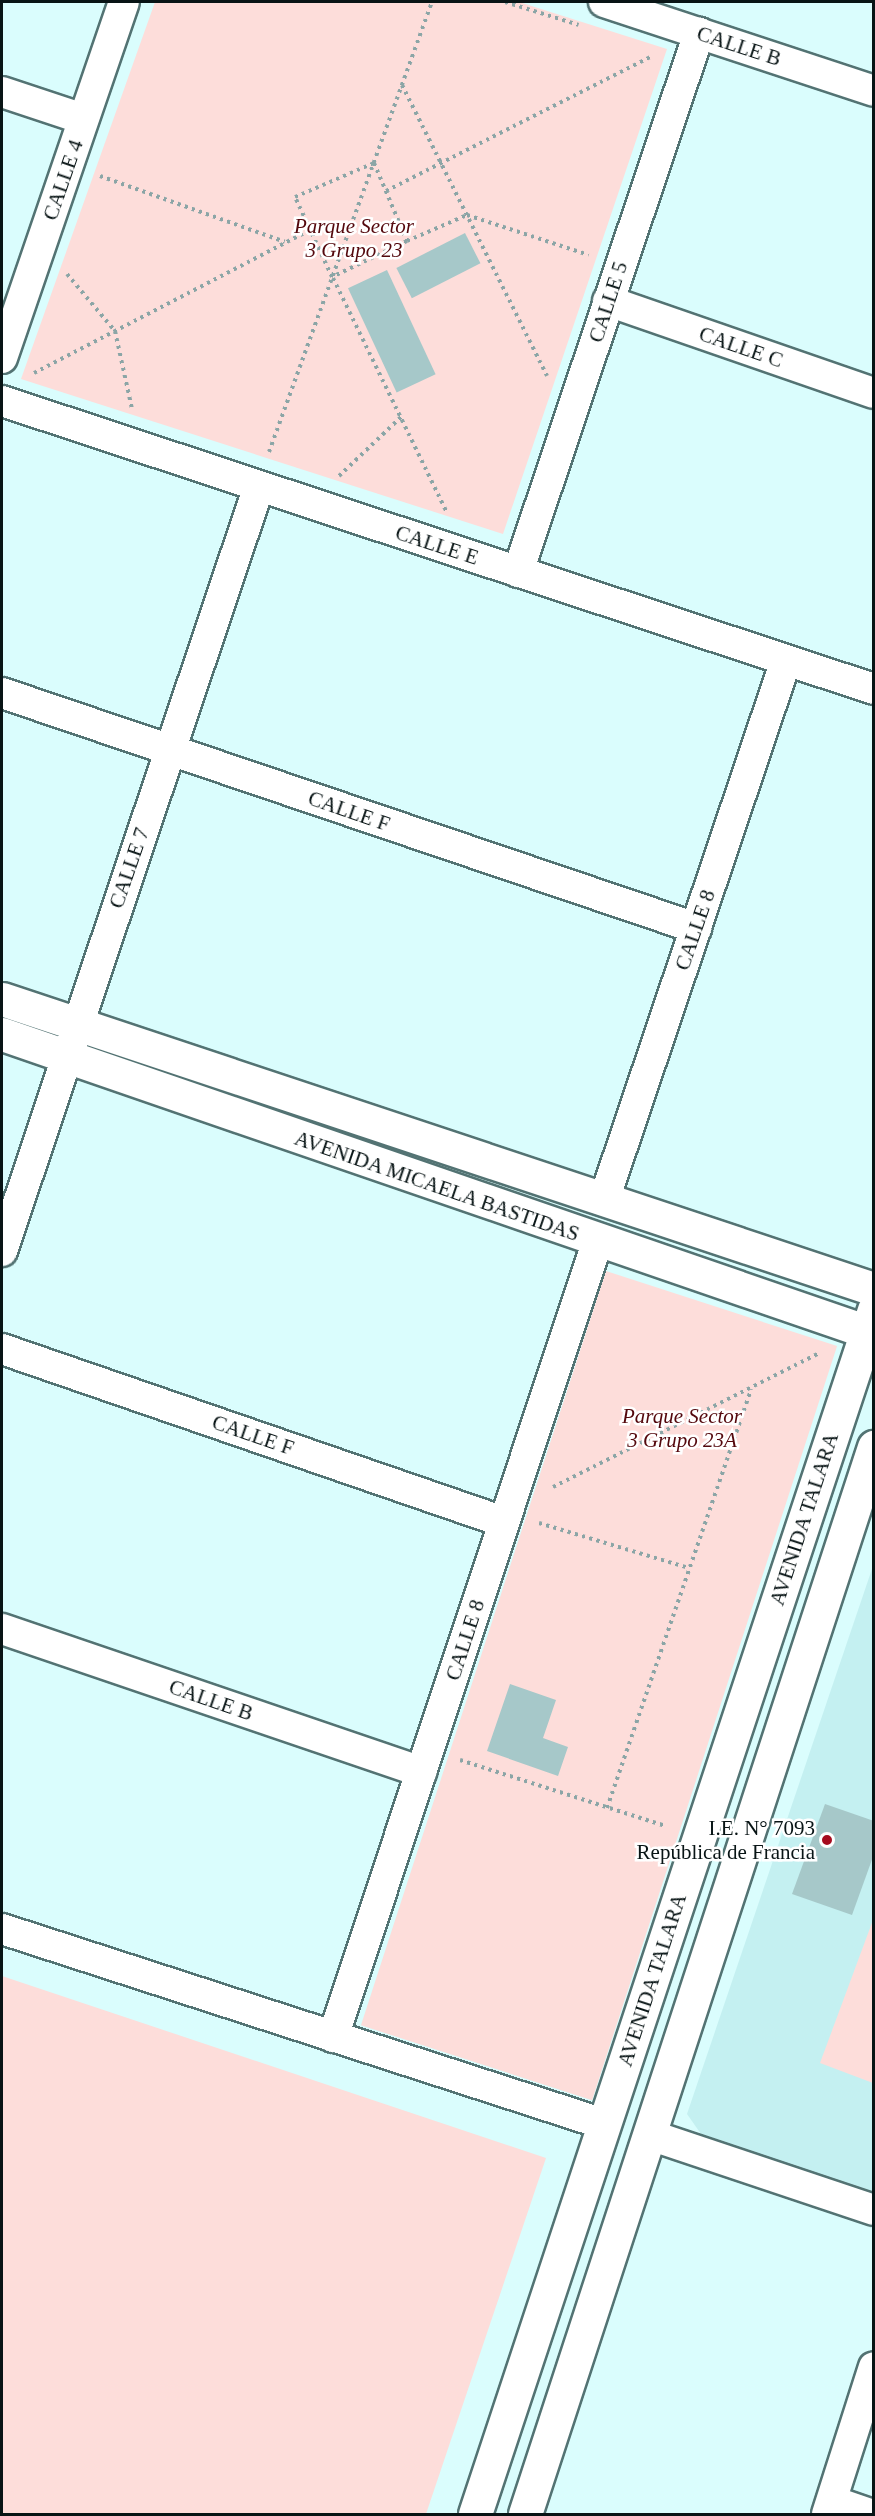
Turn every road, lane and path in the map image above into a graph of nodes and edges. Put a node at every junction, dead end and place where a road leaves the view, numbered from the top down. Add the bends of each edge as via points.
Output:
1 (124, 2) edge
2 (432, 2) edge
3 (505, 2) edge
4 (604, 2) edge
5 (583, 27) dead end
6 (699, 33) junction
7 (649, 48) dead end
8 (660, 52) junction
9 (656, 63) dead end
10 (402, 84) junction
11 (873, 91) edge
12 (2, 92) edge
13 (83, 119) junction
14 (374, 163) junction
15 (441, 163) junction
16 (68, 165) junction
17 (386, 191) junction
18 (467, 215) junction
19 (310, 230) junction
20 (406, 241) junction
21 (285, 243) junction
22 (595, 244) dead end
23 (591, 255) junction
24 (620, 265) junction
25 (588, 267) dead end
26 (65, 271) dead end
27 (332, 277) junction
28 (608, 301) junction
29 (115, 331) junction
30 (2, 358) edge
31 (553, 369) dead end
32 (38, 380) dead end
33 (873, 393) edge
34 (2, 401) edge
35 (122, 406) dead end
36 (133, 410) junction
37 (144, 414) dead end
38 (401, 417) junction
39 (257, 450) dead end
40 (269, 454) junction
41 (279, 457) dead end
42 (328, 473) dead end
43 (338, 477) junction
44 (349, 480) dead end
45 (259, 486) junction
46 (436, 508) dead end
47 (447, 512) junction
48 (457, 515) dead end
49 (518, 572) junction
50 (786, 660) junction
51 (873, 689) edge
52 (2, 693) edge
53 (169, 750) junction
54 (696, 928) junction
55 (2, 999) edge
56 (75, 1024) junction
57 (2, 1034) edge
58 (65, 1054) junction
59 (604, 1200) junction
60 (597, 1243) junction
61 (2, 1251) edge
62 (873, 1289) edge
63 (871, 1325) edge
64 (818, 1345) dead end
65 (2, 1349) edge
66 (829, 1349) junction
67 (825, 1360) dead end
68 (751, 1389) junction
69 (873, 1447) edge
70 (550, 1489) dead end
71 (506, 1517) junction
72 (689, 1568) junction
73 (2, 1629) edge
74 (425, 1761) junction
75 (607, 1808) junction
76 (699, 1837) junction
77 (2, 1929) edge
78 (333, 2037) junction
79 (604, 2124) junction
80 (653, 2136) junction
81 (873, 2210) edge
82 (873, 2367) edge
83 (830, 2508) edge
84 (475, 2514) edge
85 (525, 2514) edge
86 (870, 2514) edge

1 - 13 street, CALLE 4
2 - 10 path
3 - 5 path
4 - 6 street, CALLE B
6 - 11 street, CALLE B
6 - 24 street, CALLE 5
7 - 8 path
8 - 9 path
8 - 15 path
10 - 14 path
10 - 15 path
12 - 13 street
13 - 16 street, CALLE 4
14 - 17 path
14 - 19 path via 295,197
14 - 27 path
15 - 17 path
15 - 18 path
16 - 21 path
16 - 30 street, CALLE 4
17 - 20 path
18 - 20 path
18 - 23 path
18 - 31 path via 549,380
19 - 21 path
19 - 27 path
20 - 27 path
21 - 29 path
22 - 23 path
23 - 24 path
23 - 25 path
24 - 28 street, CALLE 5
26 - 29 path
27 - 38 path
27 - 40 path
28 - 33 street, CALLE C
28 - 49 street, CALLE 5
29 - 32 path via 28,376
29 - 36 path
34 - 45 street, CALLE E
35 - 36 path
36 - 37 path
38 - 43 path
38 - 47 path
39 - 40 path
40 - 41 path
42 - 43 path
43 - 44 path
45 - 49 street, CALLE E
45 - 53 street, CALLE 7
46 - 47 path
47 - 48 path
49 - 50 street, CALLE E
50 - 51 street, CALLE E
50 - 54 street, CALLE 8
52 - 53 street, CALLE F
53 - 54 street, CALLE F
53 - 56 street, CALLE 7
54 - 59 street, CALLE 8
55 - 56 street, AVENIDA MICAELA BASTIDAS
56 - 58 street, CALLE 7
56 - 59 street, AVENIDA MICAELA BASTIDAS
57 - 58 street, AVENIDA MICAELA BASTIDAS
58 - 60 street, AVENIDA MICAELA BASTIDAS
58 - 61 street, CALLE 7
59 - 62 street, AVENIDA MICAELA BASTIDAS
60 - 63 street, AVENIDA MICAELA BASTIDAS
60 - 71 street, CALLE 8
63 - 76 street, AVENIDA TALARA
64 - 66 path
65 - 71 street, CALLE F
66 - 67 path
66 - 68 path
68 - 70 path
68 - 72 path
69 - 80 street, AVENIDA TALARA
71 - 72 path
71 - 74 street, CALLE 8
72 - 75 path
73 - 74 street, CALLE B
74 - 75 path
74 - 78 street, CALLE 8
75 - 76 path
76 - 79 street, AVENIDA TALARA
77 - 78 street
78 - 79 street
79 - 84 street, AVENIDA TALARA
80 - 81 street
80 - 85 street, AVENIDA TALARA
82 - 83 street
83 - 86 street

